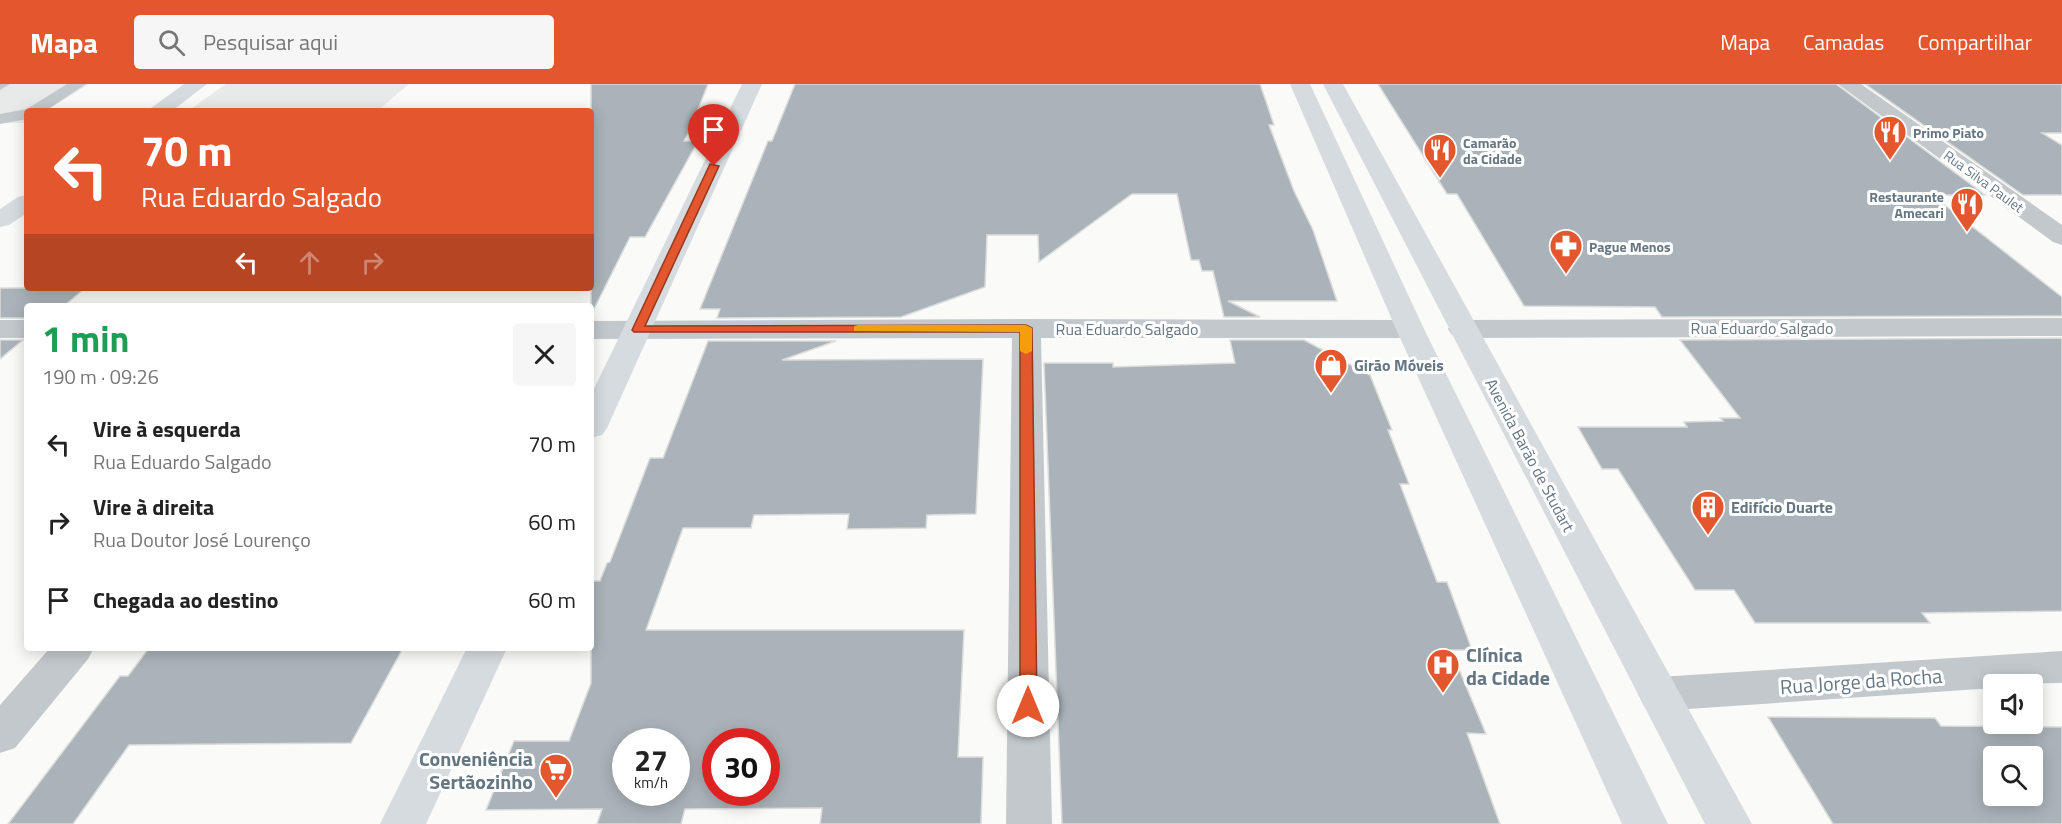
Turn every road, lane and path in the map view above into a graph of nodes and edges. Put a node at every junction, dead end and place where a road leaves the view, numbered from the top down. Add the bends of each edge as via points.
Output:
1 (78, 84) edge
2 (197, 84) edge
3 (752, 84) edge
4 (1299, 84) edge
5 (1333, 84) edge
6 (1848, 84) edge
7 (39, 108) edge
8 (162, 108) edge
9 (24, 115) edge
10 (0, 119) edge
11 (24, 204) edge
12 (0, 220) edge
13 (2062, 237) edge
14 (2062, 327) edge
15 (1026, 328) junction
16 (0, 329) edge
17 (24, 329) edge
18 (1410, 329) junction
19 (1462, 329) junction
20 (594, 330) edge
21 (638, 330) junction
22 (594, 423) edge
23 (71, 651) edge
24 (486, 651) edge
25 (2062, 667) edge
26 (1659, 694) junction
27 (0, 735) edge
28 (403, 824) edge
29 (1029, 824) edge
30 (1645, 824) edge
31 (1729, 824) edge

1 - 7 lane
2 - 8 main road
3 - 21 main road
4 - 18 main road
5 - 19 main road, Avenida Barão de Studart
6 - 13 street, Rua Silva Paulet
9 - 10 lane
11 - 12 main road
14 - 19 street, Rua Eduardo Salgado
15 - 18 street, Rua Eduardo Salgado
15 - 21 street, Rua Eduardo Salgado
15 - 29 street
16 - 17 street
18 - 30 main road
19 - 26 main road, Avenida Barão de Studart
20 - 21 street, Rua Eduardo Salgado
21 - 22 main road
23 - 27 street
24 - 28 main road
25 - 26 street, Rua Jorge da Rocha
26 - 31 main road, Avenida Barão de Studart

